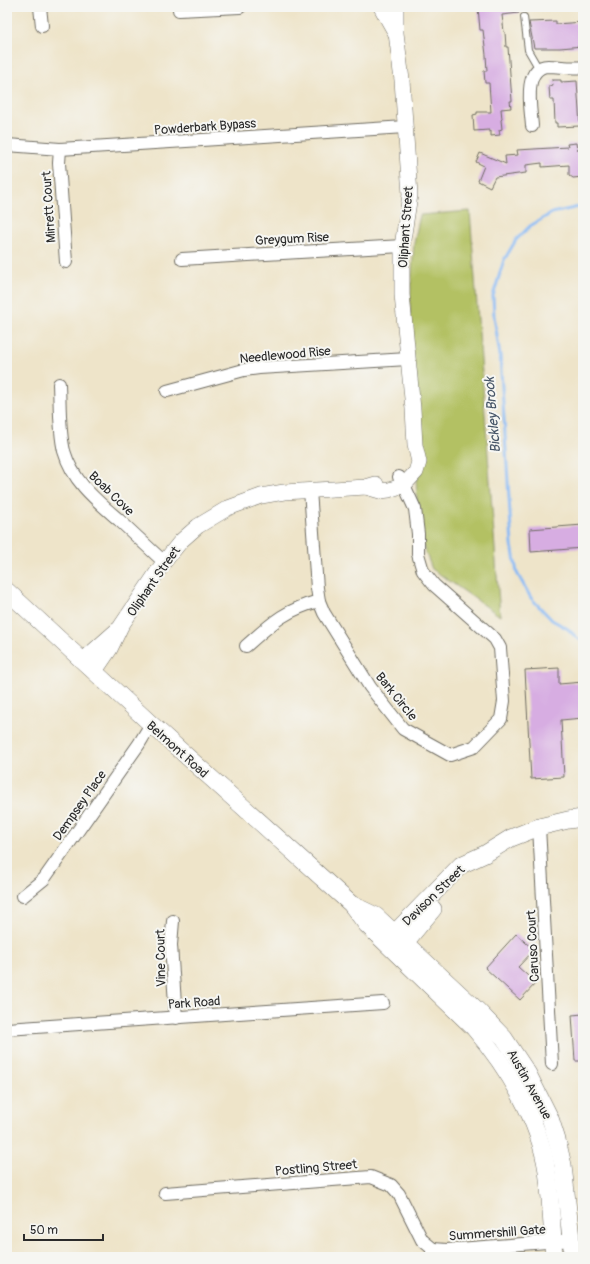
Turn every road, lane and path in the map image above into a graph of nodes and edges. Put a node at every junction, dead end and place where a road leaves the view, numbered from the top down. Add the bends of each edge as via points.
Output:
1 (40, 7) edge
2 (240, 7) edge
3 (381, 7) edge
4 (396, 7) edge
5 (179, 10) dead end
6 (524, 17) dead end
7 (42, 26) dead end
8 (396, 33) junction
9 (583, 66) edge
10 (540, 69) junction
11 (532, 126) dead end
12 (405, 127) junction
13 (7, 145) edge
14 (60, 150) junction
15 (402, 246) junction
16 (182, 258) dead end
17 (66, 262) dead end
18 (408, 359) junction
19 (58, 384) dead end
20 (167, 391) dead end
21 (402, 481) junction
22 (310, 490) junction
23 (164, 562) junction
24 (7, 591) edge
25 (319, 601) junction
26 (246, 646) dead end
27 (89, 666) junction
28 (151, 724) junction
29 (583, 818) edge
30 (539, 827) junction
31 (23, 896) dead end
32 (173, 921) dead end
33 (395, 943) junction
34 (382, 1003) dead end
35 (176, 1018) junction
36 (7, 1029) edge
37 (552, 1064) dead end
38 (165, 1193) dead end
39 (572, 1240) junction
40 (554, 1249) edge
41 (432, 1253) edge
42 (573, 1257) edge

1 - 7 street
2 - 5 street
3 - 8 street, Oliphant Street
4 - 8 street, Oliphant Street
6 - 10 lane via 528,50
8 - 12 street, Oliphant Street
9 - 10 street via 547,66
10 - 11 street via 532,78 529,89
12 - 14 street, Powderbark Bypass
12 - 15 street, Oliphant Street via 410,195
13 - 14 street, Powderbark Bypass
14 - 17 street, Mirrett Court
15 - 16 street, Greygum Rise
15 - 18 street, Oliphant Street via 402,295
18 - 20 street, Needlewood Rise via 259,368
18 - 21 street, Oliphant Street via 418,462 416,472
19 - 23 street, Boab Cove via 62,438 70,467 89,493
21 - 22 street, Oliphant Street via 390,490 380,491 366,487
21 - 25 street, Bark Circle via 415,509 418,554 423,572 495,640 500,648 504,701 500,719 474,747 450,755 403,729 370,687 324,614
22 - 23 street, Oliphant Street via 260,496 228,508 198,526 181,541
22 - 25 street, Bark Circle
23 - 27 street, Oliphant Street via 121,626 104,641
24 - 27 main road, Belmont Road
25 - 26 street via 280,617
27 - 28 main road, Belmont Road
28 - 31 street, Dempsey Place via 44,879
28 - 33 main road, Belmont Road via 351,904 376,916
29 - 30 main road, Davison Street
30 - 33 main road, Davison Street via 511,838 485,854
30 - 37 street, Caruso Court
32 - 35 street, Vine Court via 171,945
33 - 39 main road, Austin Avenue via 463,997 504,1038 528,1074 550,1118 557,1140 563,1165
33 - 40 main road, Austin Avenue via 486,1042 524,1103 540,1142 547,1171
34 - 35 street, Park Road
35 - 36 street, Park Road
38 - 41 street, Postling Street via 371,1177 391,1185 399,1194 422,1240
39 - 40 street, Summershill Gate
39 - 42 main road, Austin Avenue
40 - 41 street, Summershill Gate via 447,1250

